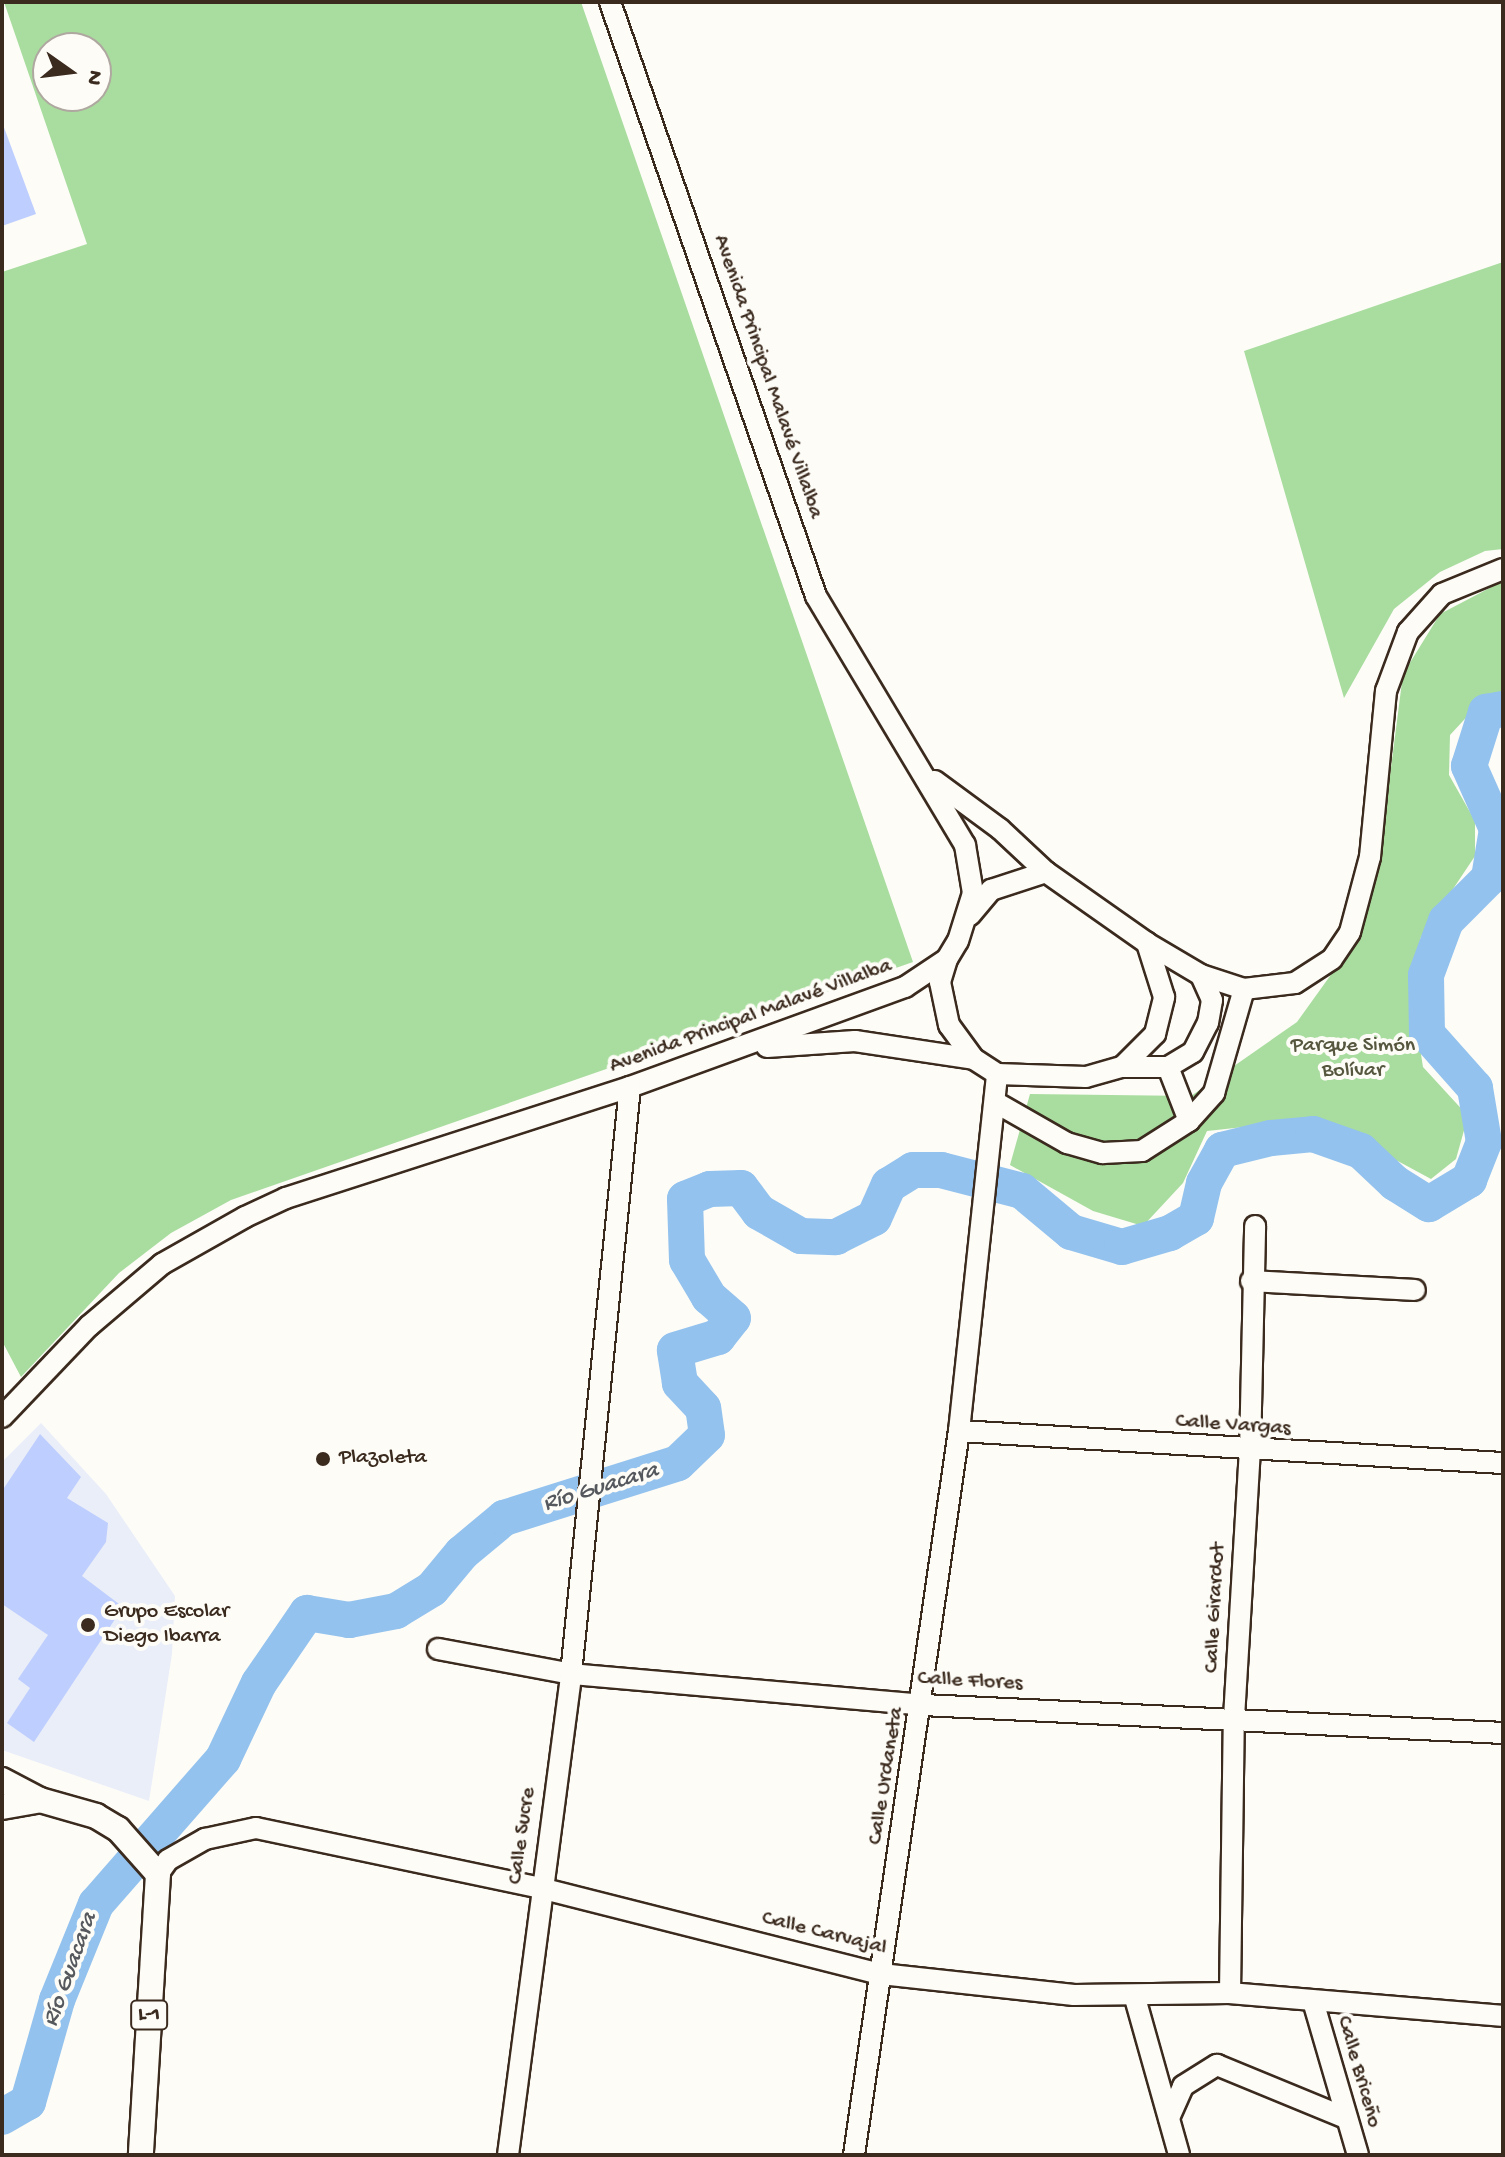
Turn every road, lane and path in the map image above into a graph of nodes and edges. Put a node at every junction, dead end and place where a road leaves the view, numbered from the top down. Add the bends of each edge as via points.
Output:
1 (610, 2) edge
2 (1503, 569) edge
3 (927, 775) junction
4 (1046, 872) junction
5 (968, 918) junction
6 (1147, 943) junction
7 (947, 959) junction
8 (1201, 975) junction
9 (1244, 989) junction
10 (743, 1048) junction
11 (974, 1059) junction
12 (1122, 1067) junction
13 (1168, 1067) junction
14 (997, 1074) junction
15 (630, 1087) junction
16 (995, 1109) junction
17 (1189, 1121) junction
18 (1255, 1226) dead end
19 (1251, 1281) junction
20 (1415, 1290) dead end
21 (2, 1417) edge
22 (959, 1431) junction
23 (1250, 1452) junction
24 (1503, 1463) edge
25 (438, 1649) dead end
26 (571, 1674) junction
27 (923, 1705) junction
28 (1234, 1718) junction
29 (1503, 1733) edge
30 (2, 1780) edge
31 (40, 1800) junction
32 (2, 1807) edge
33 (153, 1868) junction
34 (540, 1888) junction
35 (881, 1974) junction
36 (1230, 1993) junction
37 (1135, 1998) junction
38 (1313, 2001) junction
39 (1503, 2016) edge
40 (1343, 2117) junction
41 (1169, 2118) junction
42 (141, 2155) edge
43 (508, 2155) edge
44 (854, 2155) edge
45 (1179, 2155) edge
46 (1358, 2155) edge

1 - 3 street, Avenida Principal Malavé Villalba via 816,596
2 - 9 street via 1442,594 1408,632 1386,691 1370,857 1350,932 1315,973 1295,983
3 - 4 street via 1000,829
3 - 5 street, Avenida Principal Malavé Villalba via 965,845 973,893
4 - 5 street via 991,890
4 - 6 street
5 - 7 street, Avenida Principal Malavé Villalba
6 - 8 street
6 - 12 street via 1161,982 1162,1014 1155,1034
7 - 10 street, Avenida Principal Malavé Villalba via 905,987
7 - 11 street via 940,982 949,1025
8 - 9 street
8 - 13 street via 1212,1000 1208,1023 1193,1052
9 - 17 street via 1214,1093
10 - 11 street via 855,1041
10 - 15 street, Avenida Principal Malavé Villalba
11 - 14 street
12 - 13 street
12 - 14 street via 1086,1077
13 - 17 street
14 - 16 street, Calle Urdaneta
15 - 21 street, Avenida Principal Malavé Villalba via 286,1198 204,1238 162,1264 89,1326
15 - 26 street, Calle Sucre
16 - 17 street via 1067,1143 1103,1153 1142,1151
16 - 22 street, Calle Urdaneta
18 - 19 street, Calle Girardot
19 - 20 street
19 - 23 street, Calle Girardot
22 - 23 street, Calle Vargas
22 - 27 street, Calle Urdaneta
23 - 24 street, Calle Vargas
23 - 28 street, Calle Girardot
25 - 26 street, Calle Flores
26 - 27 street, Calle Flores
26 - 34 street, Calle Sucre
27 - 28 street, Calle Flores
27 - 35 street, Calle Urdaneta
28 - 29 street, Calle Flores
28 - 36 street, Calle Girardot
30 - 31 main road
31 - 32 main road
31 - 33 main road via 72,1807 118,1829
33 - 34 street, Calle Carvajal via 205,1839 256,1828
33 - 42 main road, L-1
34 - 35 street, Calle Carvajal
34 - 43 street, Calle Sucre
35 - 37 street, Calle Carvajal
35 - 44 street, Calle Urdaneta
36 - 37 street, Calle Carvajal
36 - 38 street, Calle Carvajal
37 - 41 street
38 - 39 street, Calle Carvajal
38 - 40 street, Calle Briceño
40 - 41 street via 1217,2065 1183,2086
40 - 46 street, Calle Briceño
41 - 45 street

